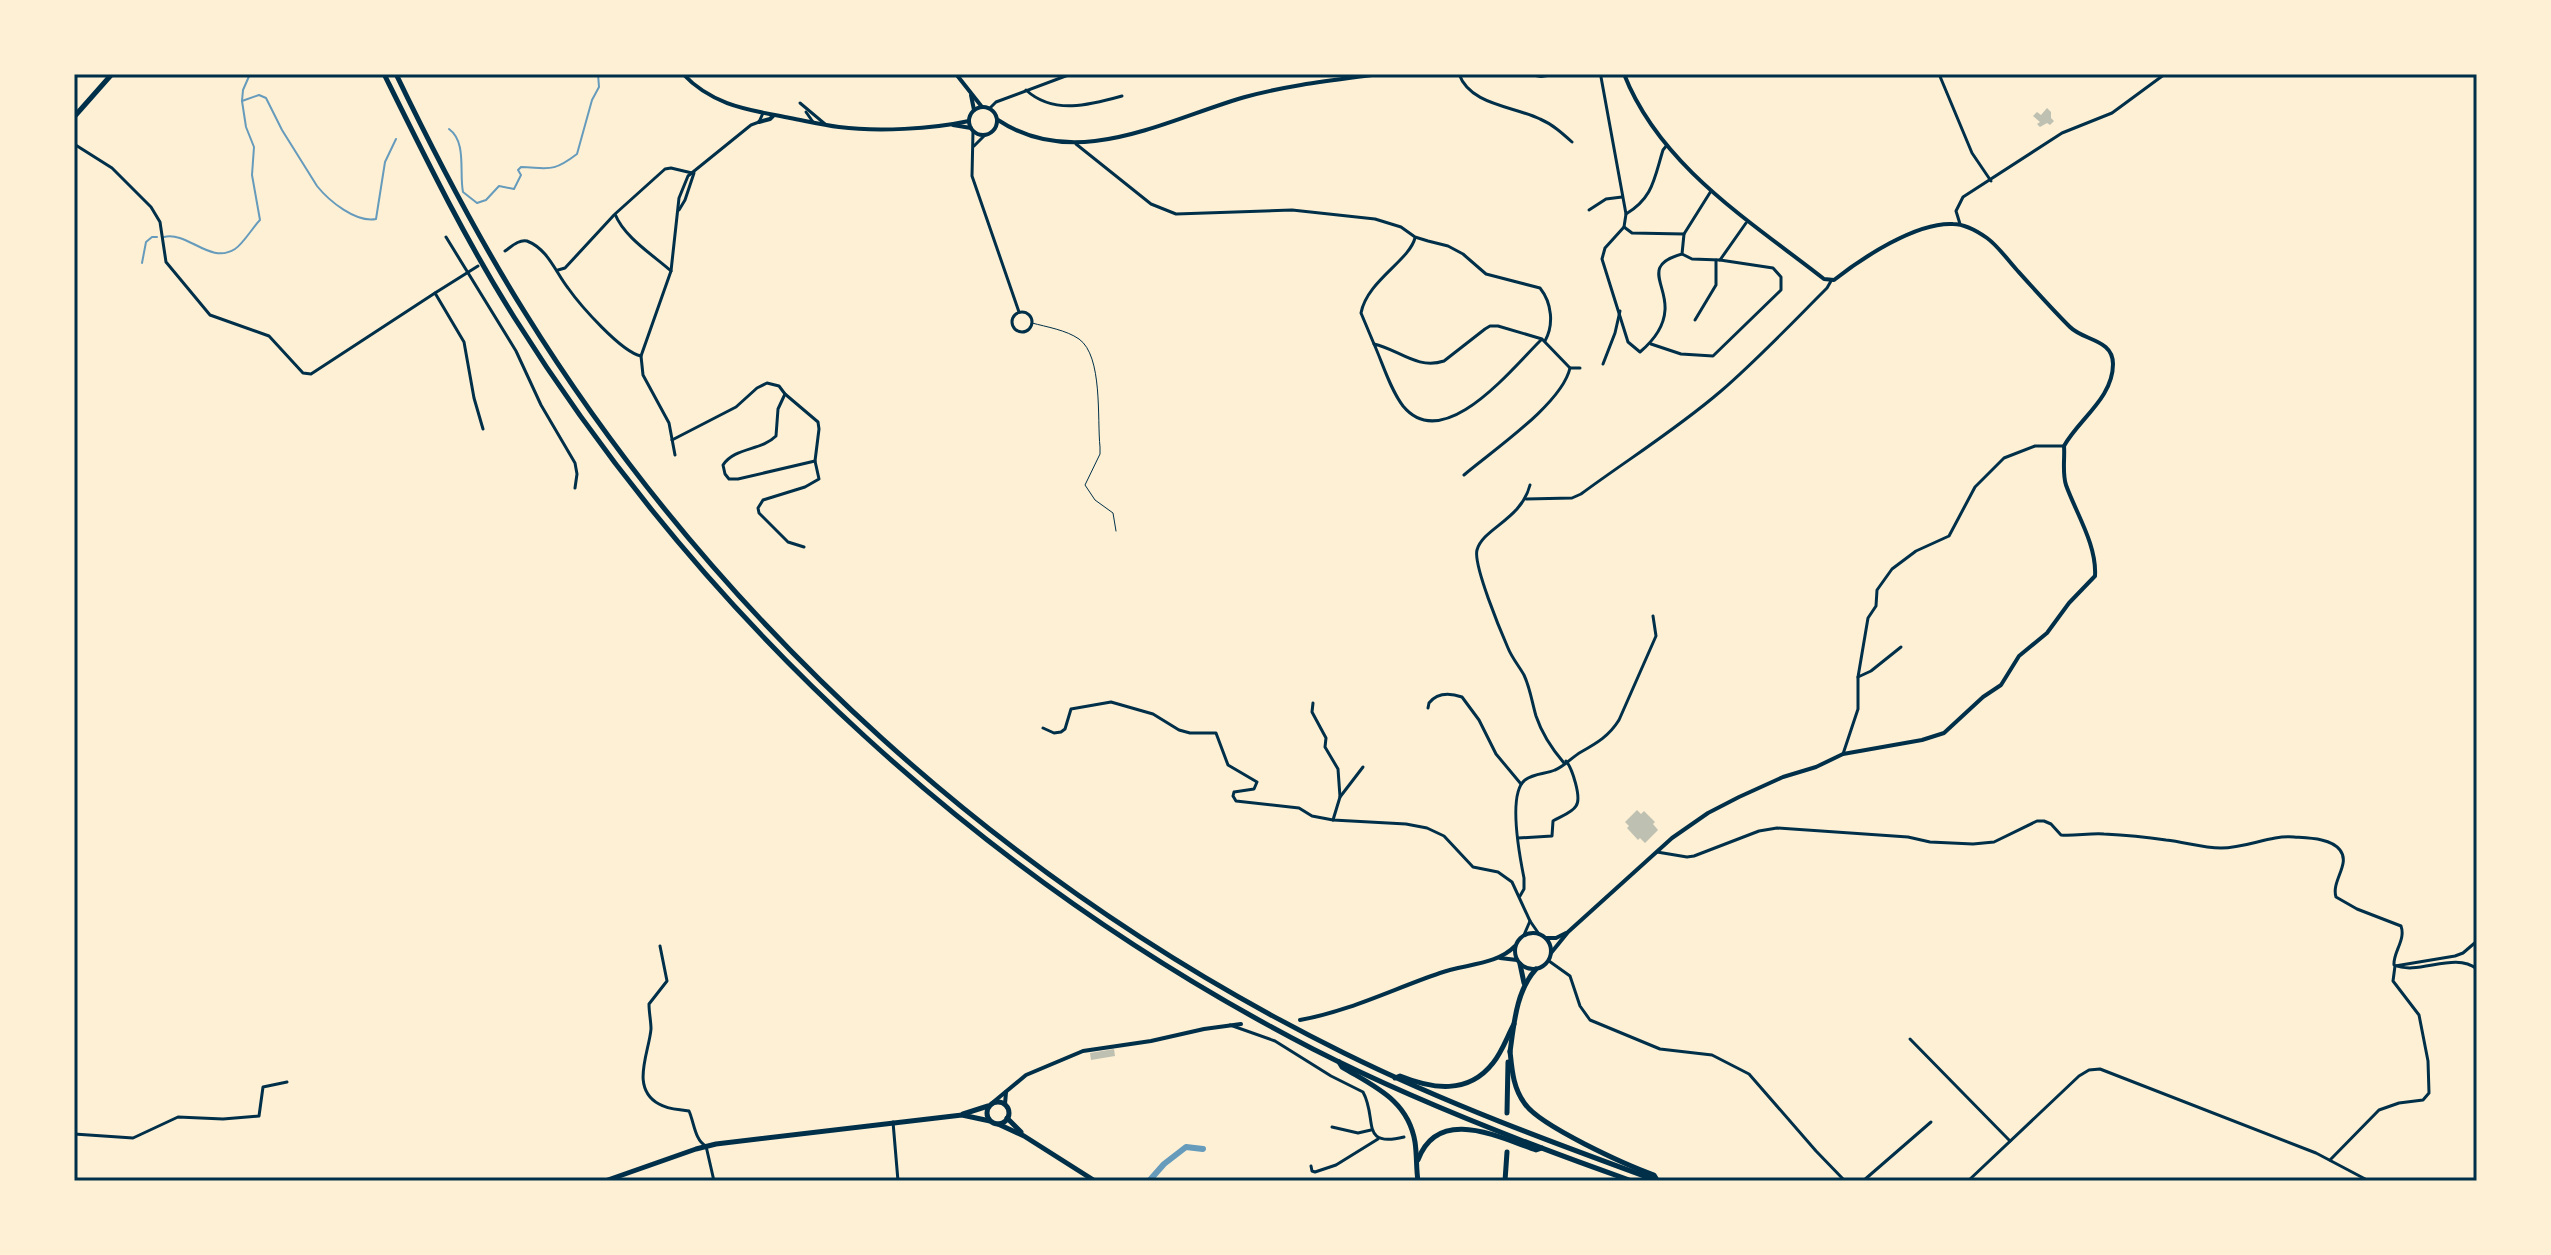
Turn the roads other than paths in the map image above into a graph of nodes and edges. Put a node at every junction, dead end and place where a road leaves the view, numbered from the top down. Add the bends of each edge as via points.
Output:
1 (112, 74) edge
2 (384, 74) edge
3 (396, 74) edge
4 (683, 74) edge
5 (956, 74) edge
6 (1071, 74) edge
7 (1379, 74) edge
8 (1459, 74) edge
9 (1530, 74) edge
10 (1554, 74) edge
11 (1624, 74) edge
12 (1939, 74) edge
13 (2165, 74) edge
14 (1601, 77) dead end
15 (1026, 90) junction
16 (971, 93) junction
17 (1122, 96) dead end
18 (982, 107) junction
19 (990, 108) junction
20 (974, 110) junction
21 (755, 112) junction
22 (806, 112) junction
23 (763, 113) junction
24 (774, 115) junction
25 (74, 117) edge
26 (800, 120) junction
27 (998, 120) junction
28 (969, 121) junction
29 (759, 122) junction
30 (814, 122) junction
31 (753, 124) junction
32 (825, 124) junction
33 (951, 125) junction
34 (1009, 128) junction
35 (972, 129) junction
36 (995, 129) junction
37 (985, 135) junction
38 (1572, 142) dead end
39 (74, 144) edge
40 (1076, 144) junction
41 (1667, 145) junction
42 (974, 146) junction
43 (694, 173) junction
44 (1991, 181) junction
45 (1711, 191) junction
46 (1623, 197) junction
47 (1589, 210) dead end
48 (615, 214) junction
49 (1626, 214) junction
50 (1746, 223) dead end
51 (1960, 224) junction
52 (1624, 227) junction
53 (1684, 234) junction
54 (446, 237) dead end
55 (1415, 237) junction
56 (505, 251) dead end
57 (1682, 254) junction
58 (1718, 260) junction
59 (478, 266) dead end
60 (558, 270) junction
61 (467, 271) junction
62 (671, 271) junction
63 (1831, 281) junction
64 (435, 293) junction
65 (1620, 311) junction
66 (1019, 312) junction
67 (1695, 320) dead end
68 (1032, 323) junction
69 (1543, 340) junction
70 (1374, 344) junction
71 (1651, 344) junction
72 (641, 356) junction
73 (1603, 364) dead end
74 (1570, 368) junction
75 (1580, 368) dead end
76 (785, 394) junction
77 (483, 429) dead end
78 (672, 440) junction
79 (2064, 446) junction
80 (675, 455) dead end
81 (815, 461) junction
82 (1464, 475) dead end
83 (1530, 485) dead end
84 (575, 488) dead end
85 (1526, 499) junction
86 (1116, 531) dead end
87 (804, 547) dead end
88 (1653, 616) dead end
89 (1901, 647) dead end
90 (1858, 677) junction
91 (1313, 703) dead end
92 (1428, 708) dead end
93 (1043, 728) dead end
94 (1843, 754) junction
95 (1565, 762) junction
96 (1363, 767) dead end
97 (1521, 784) junction
98 (1340, 797) junction
99 (1333, 820) junction
100 (1518, 838) junction
101 (1657, 852) junction
102 (1520, 896) junction
103 (1530, 921) junction
104 (1568, 932) junction
105 (1539, 934) junction
106 (1524, 935) junction
107 (1546, 938) junction
108 (2477, 941) edge
109 (660, 946) dead end
110 (1515, 946) junction
111 (1551, 953) junction
112 (1497, 958) junction
113 (1549, 961) junction
114 (1518, 962) junction
115 (2395, 966) junction
116 (1536, 969) junction
117 (2477, 969) edge
118 (1524, 984) junction
119 (1300, 1020) dead end
120 (1241, 1024) dead end
121 (1514, 1024) junction
122 (1230, 1025) junction
123 (1910, 1039) dead end
124 (1510, 1051) junction
125 (1339, 1061) junction
126 (1395, 1078) junction
127 (287, 1082) dead end
128 (1006, 1090) junction
129 (1005, 1104) junction
130 (990, 1105) junction
131 (1507, 1113) dead end
132 (962, 1115) junction
133 (1007, 1118) junction
134 (990, 1121) junction
135 (893, 1122) junction
136 (1931, 1122) dead end
137 (998, 1124) junction
138 (1332, 1127) dead end
139 (1371, 1130) junction
140 (74, 1134) edge
141 (1024, 1136) junction
142 (1404, 1137) dead end
143 (1378, 1139) junction
144 (2010, 1141) junction
145 (706, 1146) junction
146 (1542, 1148) junction
147 (1507, 1152) dead end
148 (2330, 1160) junction
149 (1311, 1166) dead end
150 (1417, 1169) junction
151 (605, 1181) edge
152 (714, 1181) edge
153 (898, 1181) edge
154 (1095, 1181) edge
155 (1418, 1181) edge
156 (1505, 1181) edge
157 (1632, 1181) edge
158 (1658, 1181) edge
159 (1845, 1181) edge
160 (1863, 1181) edge
161 (1968, 1181) edge
162 (2369, 1181) edge

1 - 25 main road
2 - 125 main road via 457,220 561,388 642,499 780,655 880,751 1024,868 1178,971
3 - 126 main road via 467,216 564,372 653,494 789,648 890,745 1030,861 1227,989
4 - 21 main road via 709,96
5 - 16 main road
6 - 15 street
7 - 40 main road via 1247,97
8 - 38 street via 1473,93 1542,119
9 - 10 main road
11 - 41 main road via 1632,96
12 - 44 street via 1972,153
13 - 44 street via 2112,113 2062,133
14 - 46 street
15 - 17 street via 1056,106
15 - 19 street
16 - 18 main road
16 - 20 main road
18 - 19 main road
18 - 20 main road
19 - 27 main road
20 - 28 main road
21 - 23 main road
21 - 31 street
22 - 26 street
22 - 30 street
22 - 32 street via 800,103
23 - 24 main road
23 - 29 street
24 - 26 main road
24 - 29 main road
26 - 30 main road
27 - 34 main road
27 - 36 main road
28 - 33 main road
28 - 35 main road
29 - 31 street
30 - 32 main road
31 - 43 street
32 - 33 main road
33 - 35 main road
34 - 36 main road
34 - 40 main road via 1038,140
35 - 37 main road
35 - 42 street
36 - 37 main road
37 - 42 street
39 - 64 street via 112,168 156,213 166,262 210,315 269,336 303,373 311,374
40 - 55 street via 1151,204 1176,214 1292,210 1375,219
41 - 45 main road
41 - 49 street via 1650,194
42 - 66 street via 972,176
43 - 48 street via 665,169
43 - 62 street via 679,198
44 - 51 street via 1959,201
45 - 53 street
45 - 63 main road
46 - 47 street via 1606,199
46 - 49 street
48 - 60 street
48 - 62 street
49 - 52 street
50 - 58 street
51 - 63 main road via 1943,224 1891,243
51 - 79 main road via 1991,242 2074,331 2111,353 2107,390
52 - 53 street via 1632,233
52 - 65 street via 1602,259
53 - 57 street
54 - 61 street
55 - 69 street via 1448,246 1486,274 1540,288 1550,306 1550,330
55 - 70 street via 1411,249 1377,283 1362,307
56 - 60 street via 527,241
57 - 58 street
57 - 71 street via 1658,269 1665,312
58 - 67 street via 1716,285
58 - 71 street via 1773,268 1781,277 1781,290 1713,356 1681,354
59 - 61 street
60 - 72 street via 602,327
61 - 64 street
61 - 84 street via 575,463
62 - 72 street
63 - 85 street via 1719,393 1636,456 1572,498
64 - 77 street via 464,342
65 - 71 street via 1631,347 1640,352
65 - 73 street
66 - 68 street via 1028,314
66 - 68 street via 1013,322 1017,330
68 - 86 lane via 1075,337 1091,353 1100,454 1085,485 1113,513
69 - 70 street via 1490,326 1437,363 1423,363
69 - 70 street via 1469,407 1436,422 1405,408
69 - 74 street
72 - 78 street via 643,375 663,409
74 - 75 street
74 - 82 street via 1555,397
76 - 78 street via 767,383 736,407
76 - 81 street via 818,422
76 - 81 street via 776,436 729,457 723,465 725,474 733,480
78 - 80 street
79 - 90 street via 2035,446 2004,458 1975,487 1949,536 1892,569 1875,595
79 - 94 main road via 2066,485 2085,533 2094,580 2019,656 2001,685 1944,733
81 - 87 street via 817,482 763,500 758,508 788,542
83 - 85 street
85 - 95 street via 1483,539 1477,563 1537,717 1552,749
88 - 95 street via 1656,636 1619,720 1605,737
89 - 90 street
90 - 94 street via 1858,709
91 - 98 street via 1325,747 1338,769
92 - 97 street via 1437,697 1462,697
93 - 99 street via 1061,732 1071,709 1111,702 1146,711 1179,730 1216,733 1228,765 1257,782 1254,789 1234,792 1236,801 1299,808
94 - 101 main road via 1739,797
95 - 97 street
95 - 100 street via 1572,769 1576,808 1553,821 1552,836
96 - 98 street
97 - 100 street
98 - 99 street
99 - 102 street via 1427,828 1444,836 1473,867 1504,876
100 - 102 street via 1524,878
101 - 104 main road
101 - 115 street via 1694,856 1777,828 1985,844 2037,821 2051,824 2061,835 2112,835 2206,847 2304,837 2333,844 2342,852 2336,897 2401,926
102 - 103 street
103 - 105 street
103 - 106 street
104 - 107 main road
104 - 111 main road
105 - 106 main road
105 - 107 main road
106 - 110 main road
107 - 111 main road
108 - 115 street via 2455,956
109 - 145 street via 667,981 649,1004 643,1077 656,1103 689,1111
110 - 112 main road
110 - 114 main road
111 - 113 main road
112 - 114 main road
112 - 119 main road
113 - 116 main road
113 - 159 street via 1570,976 1590,1020 1660,1049 1712,1055 1749,1074
114 - 116 main road
114 - 118 main road
115 - 117 street via 2456,962
115 - 148 street via 2393,981 2419,1015 2429,1093 2423,1100 2379,1110
116 - 118 main road
118 - 121 main road
120 - 122 main road
121 - 124 main road
121 - 126 main road via 1492,1064 1469,1082 1435,1088
122 - 128 main road via 1083,1051 1026,1075
122 - 139 street via 1275,1041 1363,1092
123 - 144 street
124 - 131 main road
124 - 158 main road via 1515,1086 1536,1115
125 - 146 main road
125 - 150 main road via 1406,1114
126 - 158 main road
127 - 140 street via 263,1087 259,1116 178,1117 133,1138
128 - 129 main road
128 - 130 main road
129 - 130 main road
129 - 133 main road
130 - 132 main road
130 - 134 main road
132 - 134 main road
132 - 135 main road
133 - 137 main road
133 - 141 main road
134 - 137 main road
135 - 145 main road
135 - 153 street
136 - 160 street
137 - 141 main road
138 - 139 street
139 - 143 street
141 - 154 main road
142 - 143 street
143 - 149 street via 1336,1165 1315,1172
144 - 148 street via 2079,1076 2100,1069
144 - 161 street
145 - 151 main road
145 - 152 street
146 - 150 main road via 1472,1129 1452,1129 1426,1144
146 - 157 main road
147 - 156 main road
148 - 162 street
150 - 155 main road

